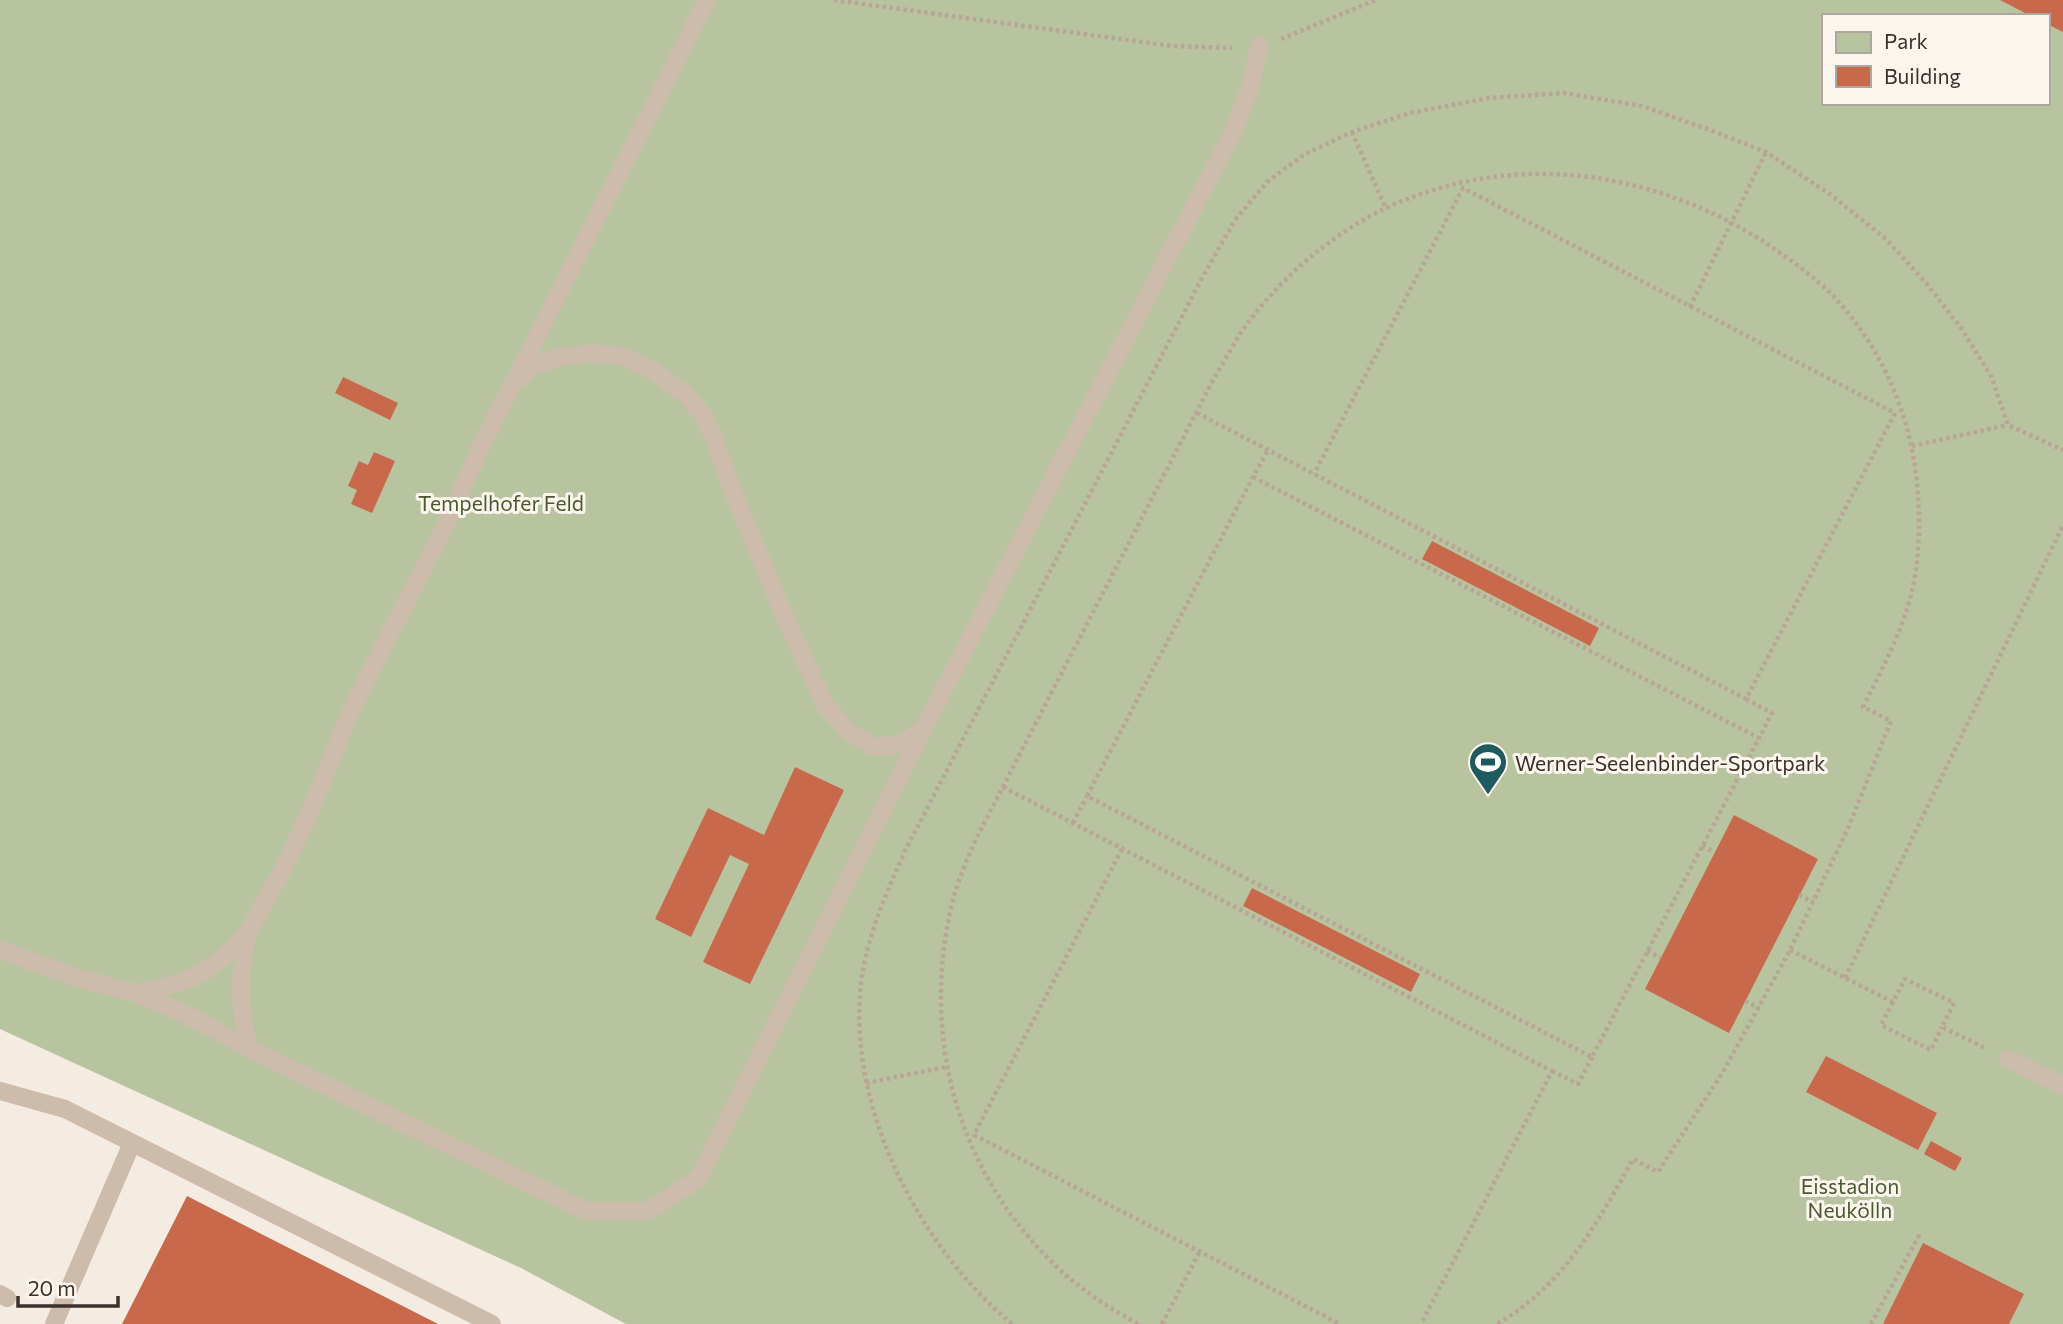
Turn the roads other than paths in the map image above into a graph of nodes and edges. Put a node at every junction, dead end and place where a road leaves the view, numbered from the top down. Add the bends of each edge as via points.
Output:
1 (707, 0) edge
2 (1259, 46) road end
3 (513, 386) junction
4 (924, 728) junction
5 (247, 934) junction
6 (0, 950) edge
7 (136, 993) junction
8 (250, 1049) junction
9 (2008, 1059) road end
10 (2063, 1086) edge
11 (1, 1093) edge
12 (132, 1143) junction
13 (54, 1324) edge
14 (492, 1324) edge

1 - 3 lane
2 - 4 lane via 1236,126
3 - 4 lane via 535,365 593,353 622,356 685,394 713,436 825,705 848,731 873,747 904,744
3 - 5 lane via 350,713 287,862
4 - 8 lane via 698,1179 648,1211 586,1211
5 - 7 lane via 209,969 163,989
5 - 8 lane via 241,998
6 - 7 lane
7 - 8 lane
9 - 10 lane
11 - 12 lane via 65,1109
12 - 13 lane
12 - 14 lane

